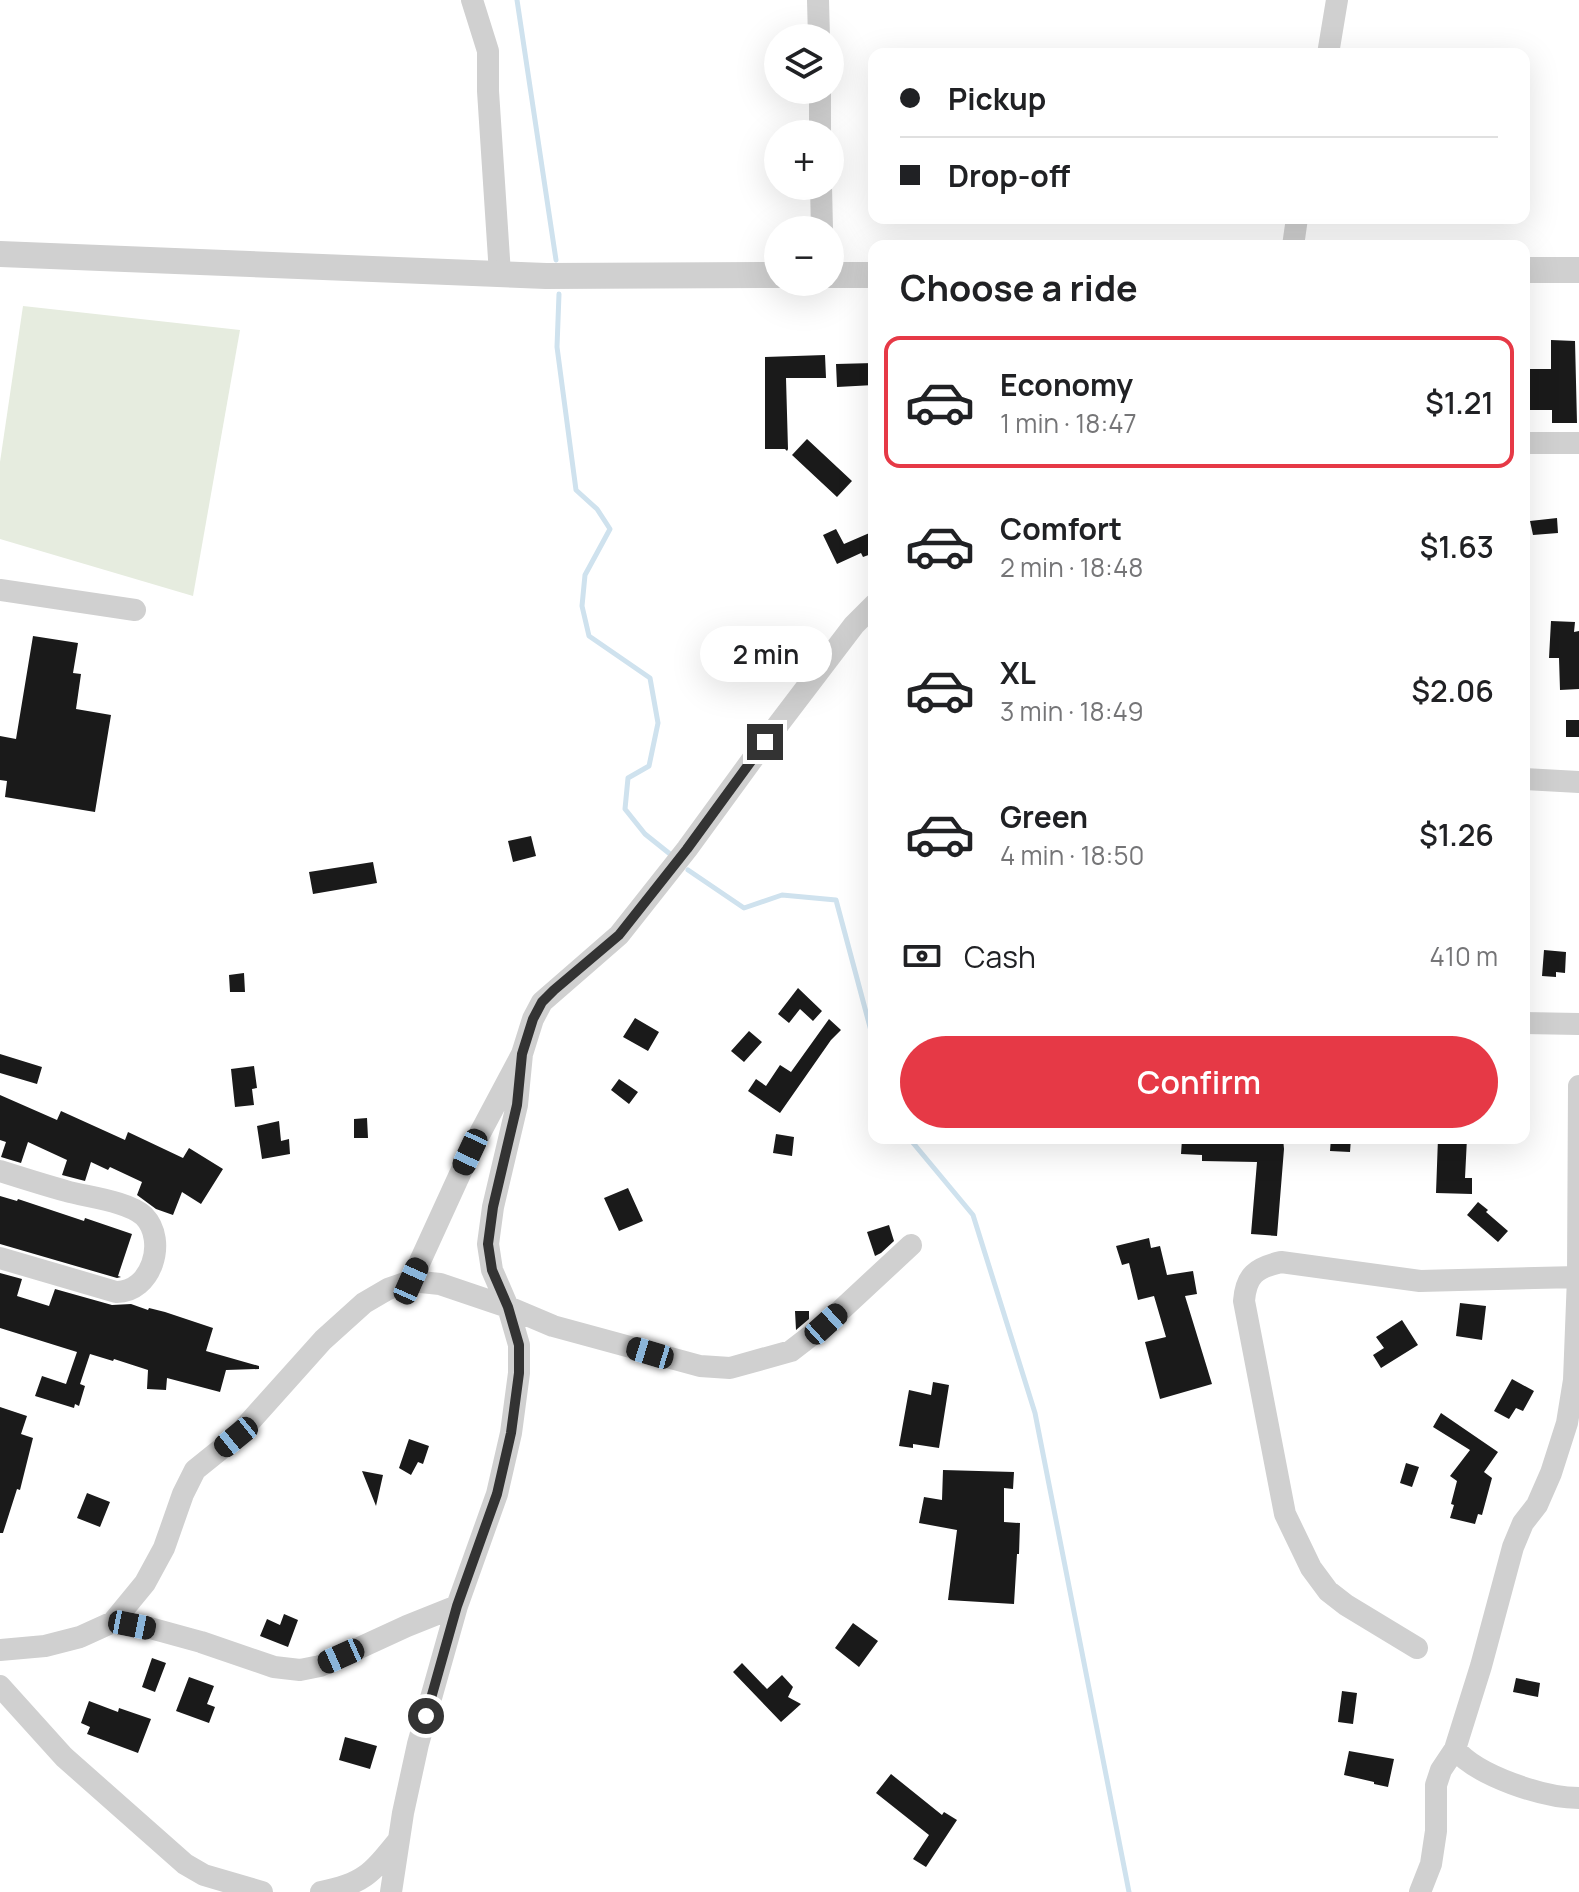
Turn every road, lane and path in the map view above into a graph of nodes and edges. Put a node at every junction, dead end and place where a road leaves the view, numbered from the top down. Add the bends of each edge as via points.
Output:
1 (472, 0) edge
2 (818, 0) edge
3 (1337, 0) edge
4 (819, 24) edge
5 (1329, 48) edge
6 (0, 254) edge
7 (1530, 270) edge
8 (1579, 270) edge
9 (500, 274) junction
10 (764, 275) edge
11 (844, 275) edge
12 (868, 275) edge
13 (1530, 443) edge
14 (1579, 443) edge
15 (0, 590) edge
16 (135, 610) dead end
17 (868, 612) edge
18 (1530, 779) edge
19 (1579, 782) edge
20 (1530, 1023) edge
21 (1579, 1024) edge
22 (522, 1054) junction
23 (1579, 1086) edge
24 (0, 1171) edge
25 (911, 1245) dead end
26 (0, 1258) edge
27 (1578, 1277) edge
28 (411, 1281) junction
29 (508, 1307) junction
30 (457, 1606) junction
31 (113, 1622) junction
32 (1417, 1648) dead end
33 (0, 1650) edge
34 (0, 1686) edge
35 (1455, 1749) junction
36 (1579, 1798) edge
37 (401, 1838) junction
38 (262, 1892) edge
39 (321, 1892) edge
40 (391, 1892) edge
41 (1420, 1892) edge

1 - 9 street via 488,51
2 - 4 street
3 - 5 street
6 - 9 street
7 - 8 street
9 - 10 street
11 - 12 street
13 - 14 street
15 - 16 street
17 - 22 street via 619,935 542,1002
18 - 19 street
20 - 21 street
22 - 28 street
22 - 29 street via 517,1105 488,1244 492,1270
23 - 27 street
24 - 26 street via 133,1209 150,1225 157,1252 143,1278 125,1292
25 - 29 street via 791,1351 730,1368 650,1353 553,1326
27 - 32 street via 1420,1281 1281,1262 1263,1266 1245,1288 1285,1514 1328,1591
27 - 35 street via 1567,1423 1537,1505 1513,1547
28 - 29 street via 440,1284
28 - 31 street via 364,1303 323,1340 236,1437 195,1470 164,1548 145,1583
29 - 30 street via 519,1345 511,1433 497,1494
30 - 31 street via 300,1670
30 - 37 street via 411,1774
31 - 33 street via 45,1646
34 - 38 street via 64,1757 185,1864
35 - 36 street via 1477,1769 1533,1790
35 - 41 street via 1436,1785 1436,1831
37 - 39 street via 360,1881
37 - 40 street

